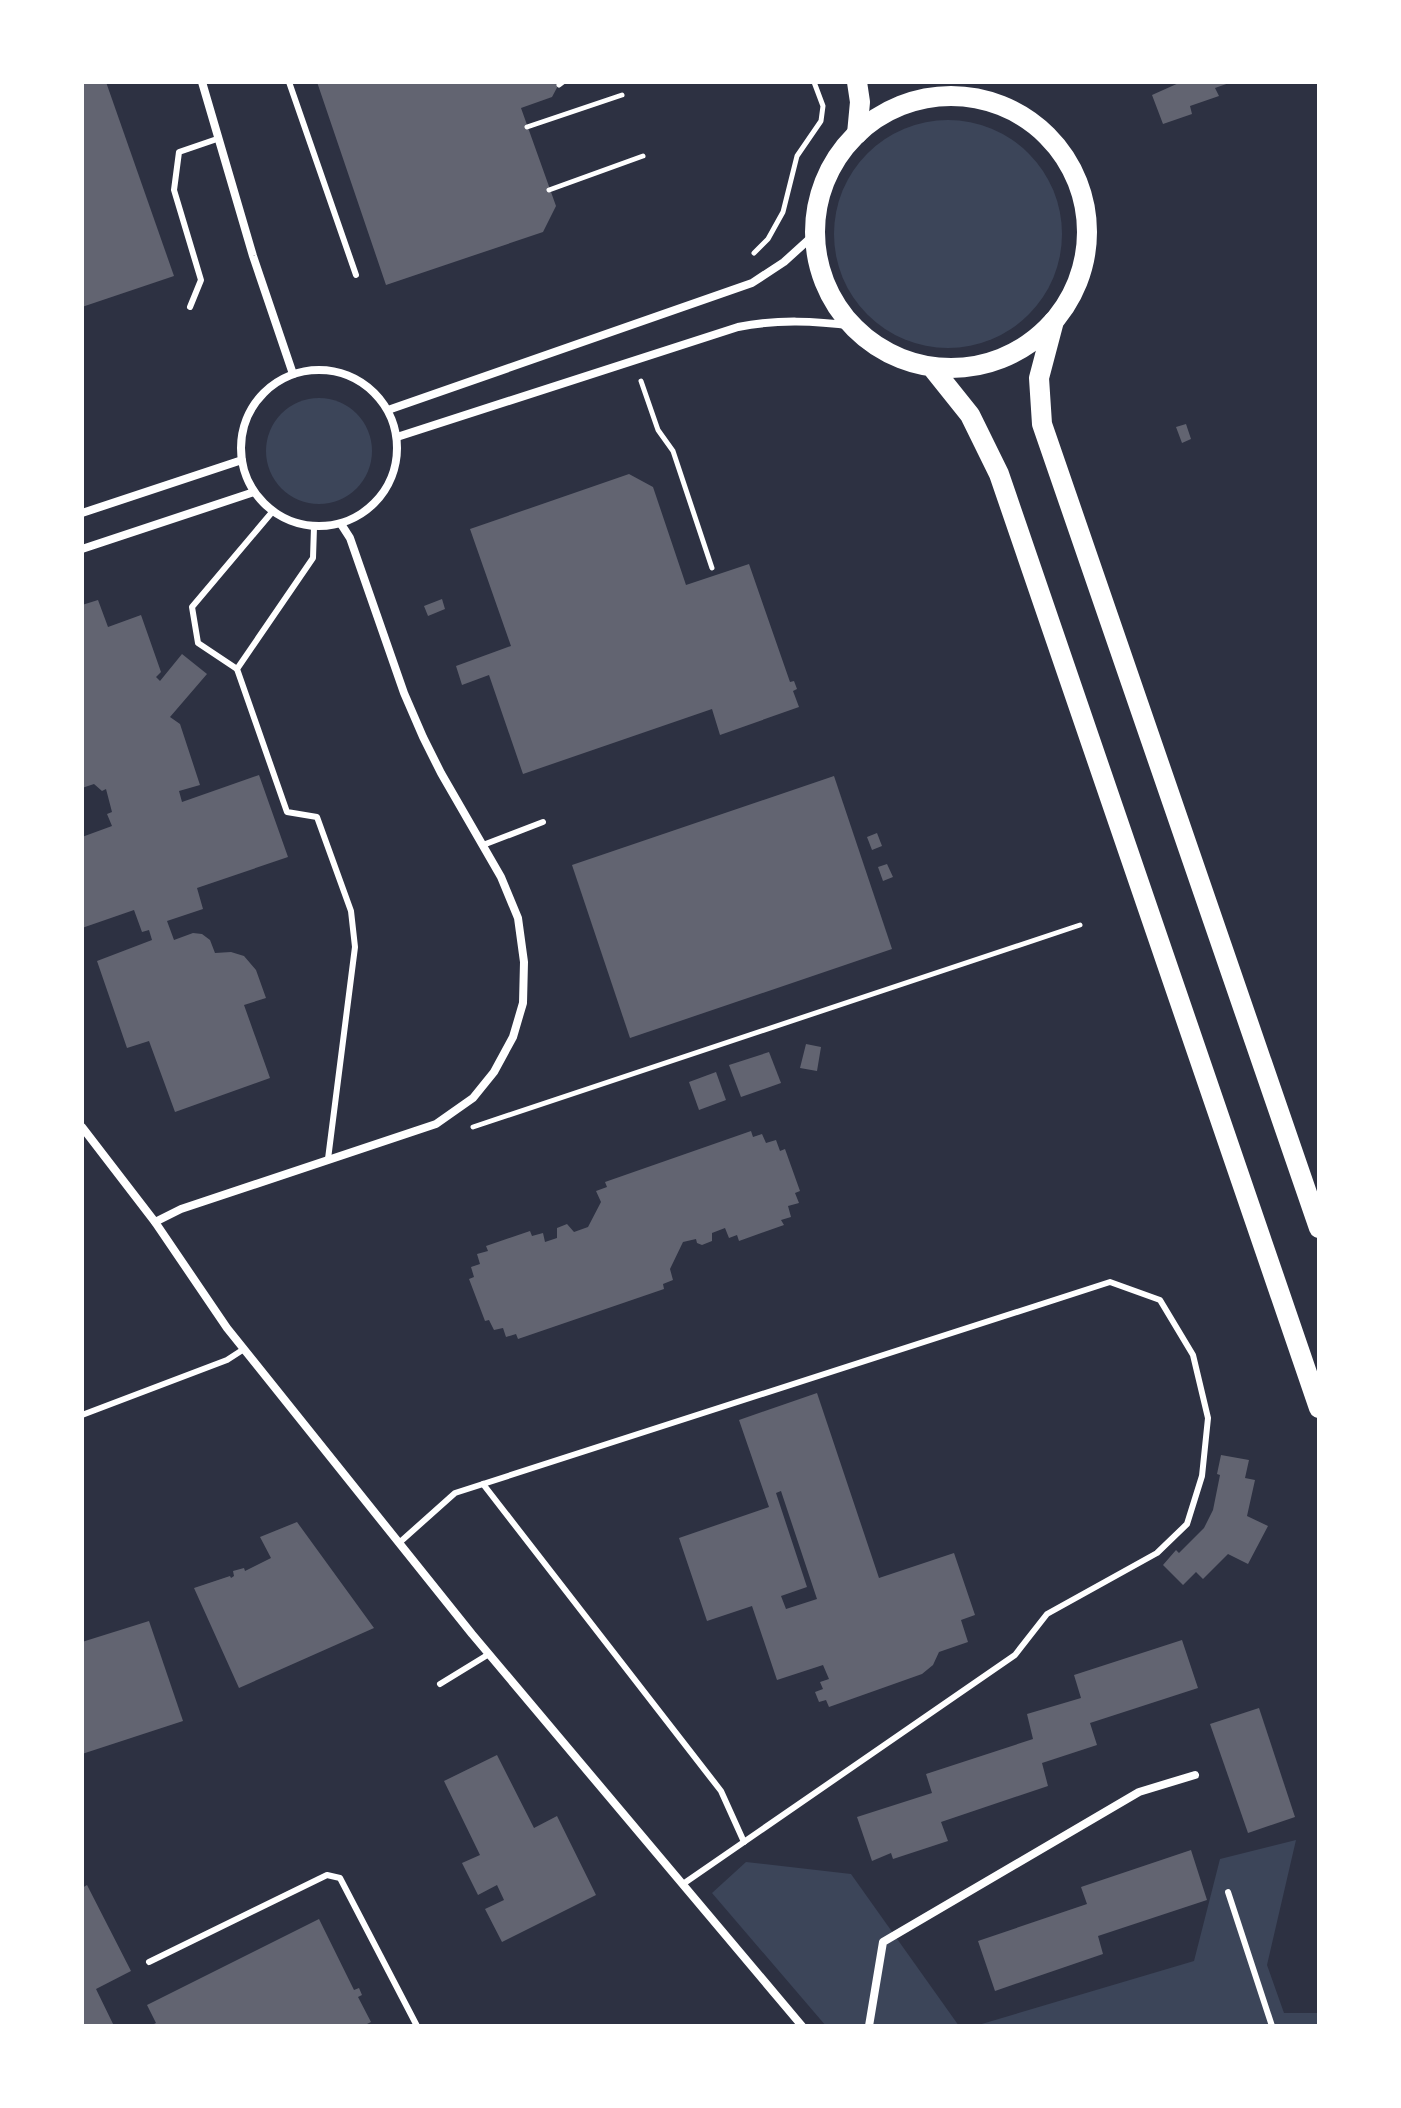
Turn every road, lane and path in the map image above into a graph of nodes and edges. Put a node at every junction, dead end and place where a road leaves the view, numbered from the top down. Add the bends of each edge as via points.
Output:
1 (202, 82) edge
2 (289, 82) edge
3 (814, 82) edge
4 (857, 82) edge
5 (961, 89) edge
6 (622, 95) dead end
7 (527, 127) dead end
8 (857, 134) junction
9 (217, 139) junction
10 (643, 156) dead end
11 (549, 190) dead end
12 (816, 233) junction
13 (745, 261) dead end
14 (356, 275) dead end
15 (190, 307) dead end
16 (1054, 321) junction
17 (855, 326) junction
18 (634, 361) junction
19 (934, 370) junction
20 (293, 374) junction
21 (388, 410) junction
22 (397, 437) junction
23 (242, 460) junction
24 (254, 492) junction
25 (273, 511) junction
26 (82, 513) edge
27 (341, 524) junction
28 (314, 527) junction
29 (82, 549) edge
30 (712, 568) dead end
31 (237, 669) junction
32 (543, 822) dead end
33 (483, 845) junction
34 (1080, 925) dead end
35 (436, 1124) junction
36 (82, 1127) edge
37 (328, 1159) junction
38 (155, 1222) junction
39 (1319, 1228) edge
40 (244, 1349) junction
41 (1319, 1408) edge
42 (82, 1415) edge
43 (483, 1484) junction
44 (399, 1543) junction
45 (489, 1654) junction
46 (440, 1684) dead end
47 (1195, 1775) dead end
48 (744, 1842) junction
49 (683, 1884) junction
50 (1228, 1892) dead end
51 (149, 1962) dead end
52 (417, 2026) edge
53 (802, 2026) edge
54 (869, 2026) edge
55 (1272, 2026) edge

1 - 9 street
2 - 14 lane
3 - 13 path via 823,106 821,121 797,156 783,212 768,239
4 - 8 main road
5 - 8 main road via 918,99
5 - 16 main road via 1028,119 1062,154 1077,181 1087,235 1072,295
6 - 7 path
8 - 12 main road via 837,155 822,186
9 - 15 lane via 179,152 174,190 201,280
9 - 20 street
10 - 11 path
12 - 17 main road via 824,283 838,310
12 - 21 street via 752,283
16 - 19 main road via 1010,355 969,368
16 - 39 main road via 1039,378 1042,424
17 - 18 street via 768,321
17 - 19 main road via 876,347
18 - 22 street
18 - 30 path via 658,430 673,451
19 - 41 main road via 970,415 999,474
20 - 21 street via 315,369 347,375 375,392
20 - 23 street via 277,382 252,408 244,424
21 - 22 street
22 - 27 street via 397,460 378,500
23 - 24 street
23 - 26 street
24 - 25 street
24 - 29 street
25 - 28 street
25 - 31 lane via 192,607 198,643
27 - 28 street
27 - 33 street via 404,693 441,773
28 - 31 lane via 313,558
31 - 37 lane via 287,812 317,817 351,911 355,947
32 - 33 lane
33 - 35 street via 518,918 523,1003 494,1072 473,1098
34 - 35 path via 498,1120 469,1128
35 - 37 street
36 - 38 street
37 - 38 street
38 - 40 street
40 - 42 lane
40 - 44 street
43 - 44 lane via 455,1493
43 - 48 lane via 721,1791
43 - 48 lane via 1110,1282 1160,1300 1193,1355 1208,1418 1202,1476 1187,1524 1157,1553 1047,1614 1015,1655
44 - 45 street
45 - 46 lane
45 - 49 street
47 - 54 street via 1139,1792 883,1942
48 - 49 lane
49 - 53 street
50 - 55 lane
51 - 52 lane via 327,1875 340,1878

